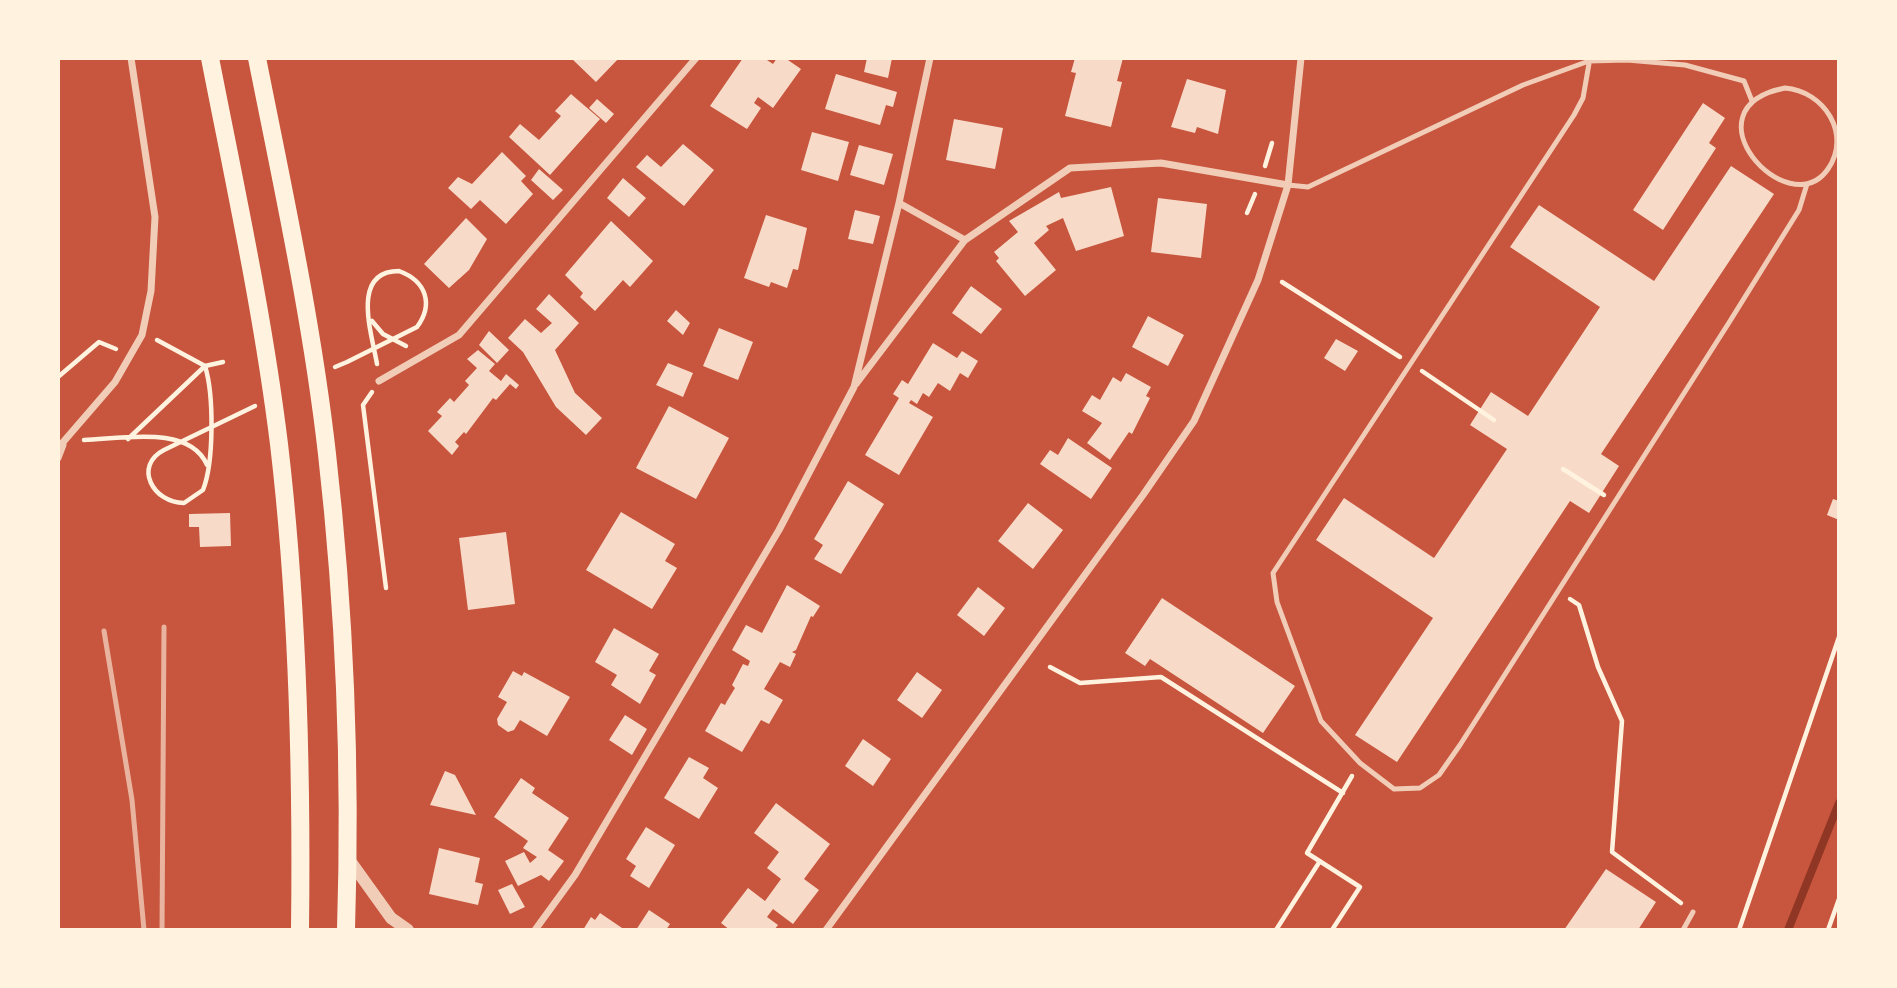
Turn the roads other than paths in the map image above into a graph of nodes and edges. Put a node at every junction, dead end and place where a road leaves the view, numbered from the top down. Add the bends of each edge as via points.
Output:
1 (131, 58) edge
2 (210, 58) edge
3 (257, 58) edge
4 (696, 58) edge
5 (930, 58) edge
6 (1301, 58) edge
7 (1590, 59) edge
8 (1752, 101) junction
9 (1807, 184) junction
10 (1288, 185) junction
11 (900, 203) junction
12 (965, 240) junction
13 (379, 381) road end
14 (854, 387) junction
15 (64, 441) junction
16 (58, 447) edge
17 (58, 458) edge
18 (348, 858) junction
19 (1693, 912) road end
20 (300, 930) edge
21 (346, 930) edge
22 (408, 930) edge
23 (535, 930) edge
24 (826, 930) edge
25 (1682, 930) edge

1 - 15 street via 155,217 151,290 142,335 116,382
2 - 20 main road via 279,441 296,645
3 - 18 main road via 293,238 327,454 338,562
4 - 13 street via 459,335
5 - 11 street
6 - 10 street
7 - 8 lane via 1685,65 1744,81
7 - 9 lane via 1583,98 1574,115 1273,573 1277,602 1321,722 1360,763 1394,789 1420,788 1439,775 1560,592 1799,210
7 - 10 lane via 1523,85 1308,187
8 - 9 lane via 1741,130 1746,150 1776,179
8 - 9 lane via 1769,91 1799,89 1826,108 1835,125 1836,152 1824,175
10 - 12 street via 1161,163 1070,168
10 - 24 street via 1258,280 1194,421
11 - 12 street
11 - 14 street
12 - 14 street
14 - 23 street via 779,530 575,875
15 - 16 street
15 - 17 street
18 - 21 main road
18 - 22 street via 391,918
19 - 25 lane

